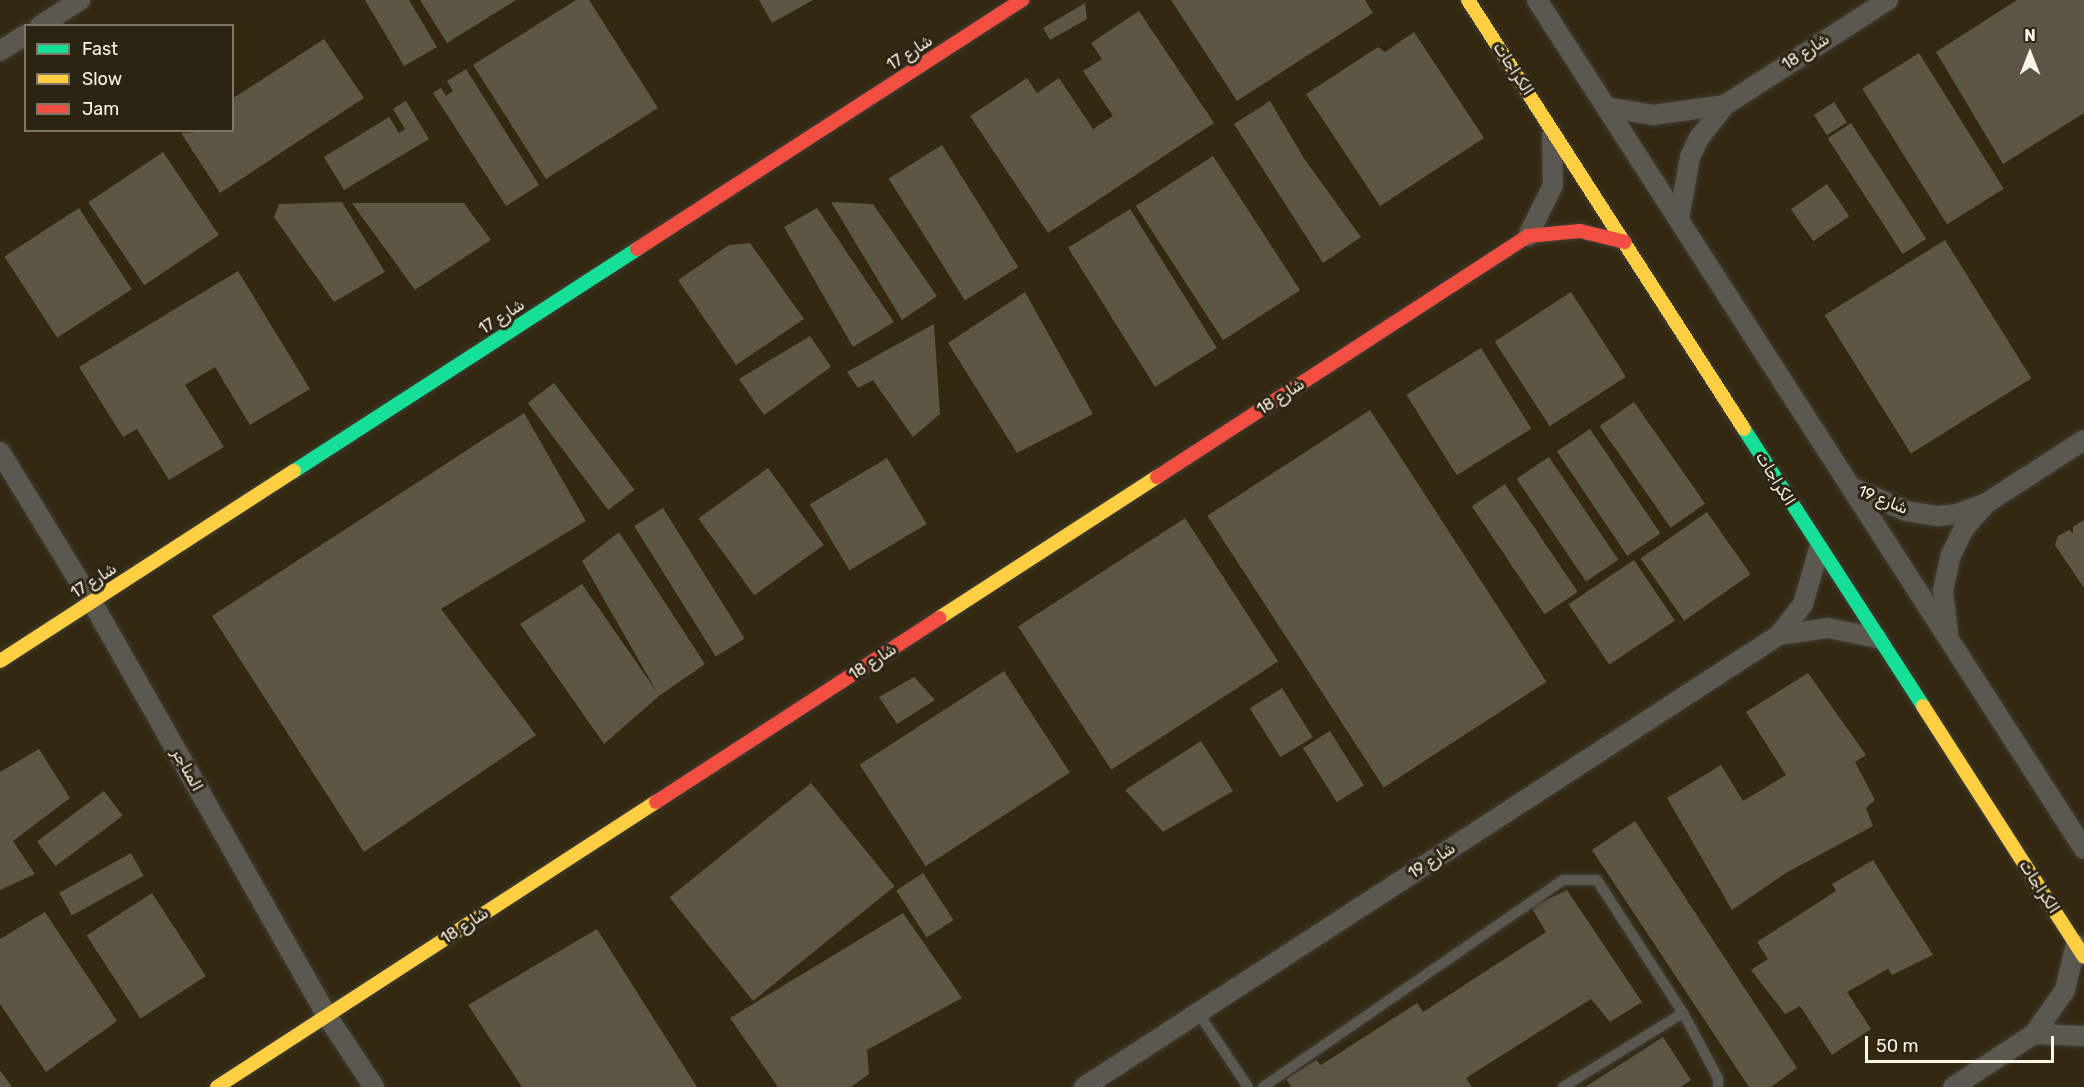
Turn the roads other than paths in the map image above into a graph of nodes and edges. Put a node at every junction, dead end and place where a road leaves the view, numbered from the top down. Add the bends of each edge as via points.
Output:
1 (80, 0) edge
2 (1022, 0) edge
3 (1468, 0) edge
4 (1537, 0) edge
5 (1888, 0) edge
6 (43, 24) edge
7 (24, 36) edge
8 (0, 51) edge
9 (1725, 105) junction
10 (1606, 107) junction
11 (1550, 126) junction
12 (1679, 219) junction
13 (1528, 236) junction
14 (1625, 242) junction
15 (2084, 440) edge
16 (0, 452) edge
17 (1851, 487) junction
18 (1985, 504) junction
19 (1819, 549) junction
20 (92, 602) junction
21 (1779, 635) junction
22 (1877, 638) junction
23 (1950, 639) junction
24 (0, 661) edge
25 (2084, 849) edge
26 (2080, 950) edge
27 (1683, 1013) junction
28 (1199, 1014) junction
29 (327, 1016) junction
30 (2034, 1034) junction
31 (2084, 1036) edge
32 (217, 1087) edge
33 (374, 1087) edge
34 (1084, 1087) edge
35 (1248, 1087) edge
36 (1263, 1087) edge
37 (1563, 1087) edge
38 (1718, 1087) edge
39 (1953, 1087) edge

1 - 6 street
2 - 20 street, شارع 17
3 - 11 street, الكراجات
4 - 10 street
5 - 9 street, شارع 18
7 - 8 street
9 - 10 street, شارع 18 via 1653,115
9 - 12 street, شارع 18 via 1690,157
10 - 12 street
11 - 13 street, شارع 18 via 1555,165 1553,185 1548,203
11 - 14 street, الكراجات
12 - 17 street
13 - 14 street, شارع 18 via 1580,231
13 - 29 street, شارع 18
14 - 19 street, الكراجات
15 - 18 street, شارع 19
16 - 20 street, المناجر
17 - 18 street, شارع 19 via 1922,515 1957,514
17 - 23 street
18 - 23 street, شارع 19 via 1963,530 1950,558 1943,591
19 - 21 street, شارع 19 via 1807,595
19 - 22 street, الكراجات
20 - 24 street, شارع 17
20 - 29 street, المناجر
21 - 22 street, شارع 19 via 1828,628
21 - 28 street, شارع 19
22 - 26 street, الكراجات
23 - 25 street
26 - 30 street via 2065,990
27 - 36 lane via 1597,880 1563,880
27 - 37 lane
27 - 38 lane via 1718,1078
28 - 34 street, شارع 19
28 - 35 lane
29 - 32 street, شارع 18
29 - 33 street, المناجر
30 - 31 street
30 - 39 street

